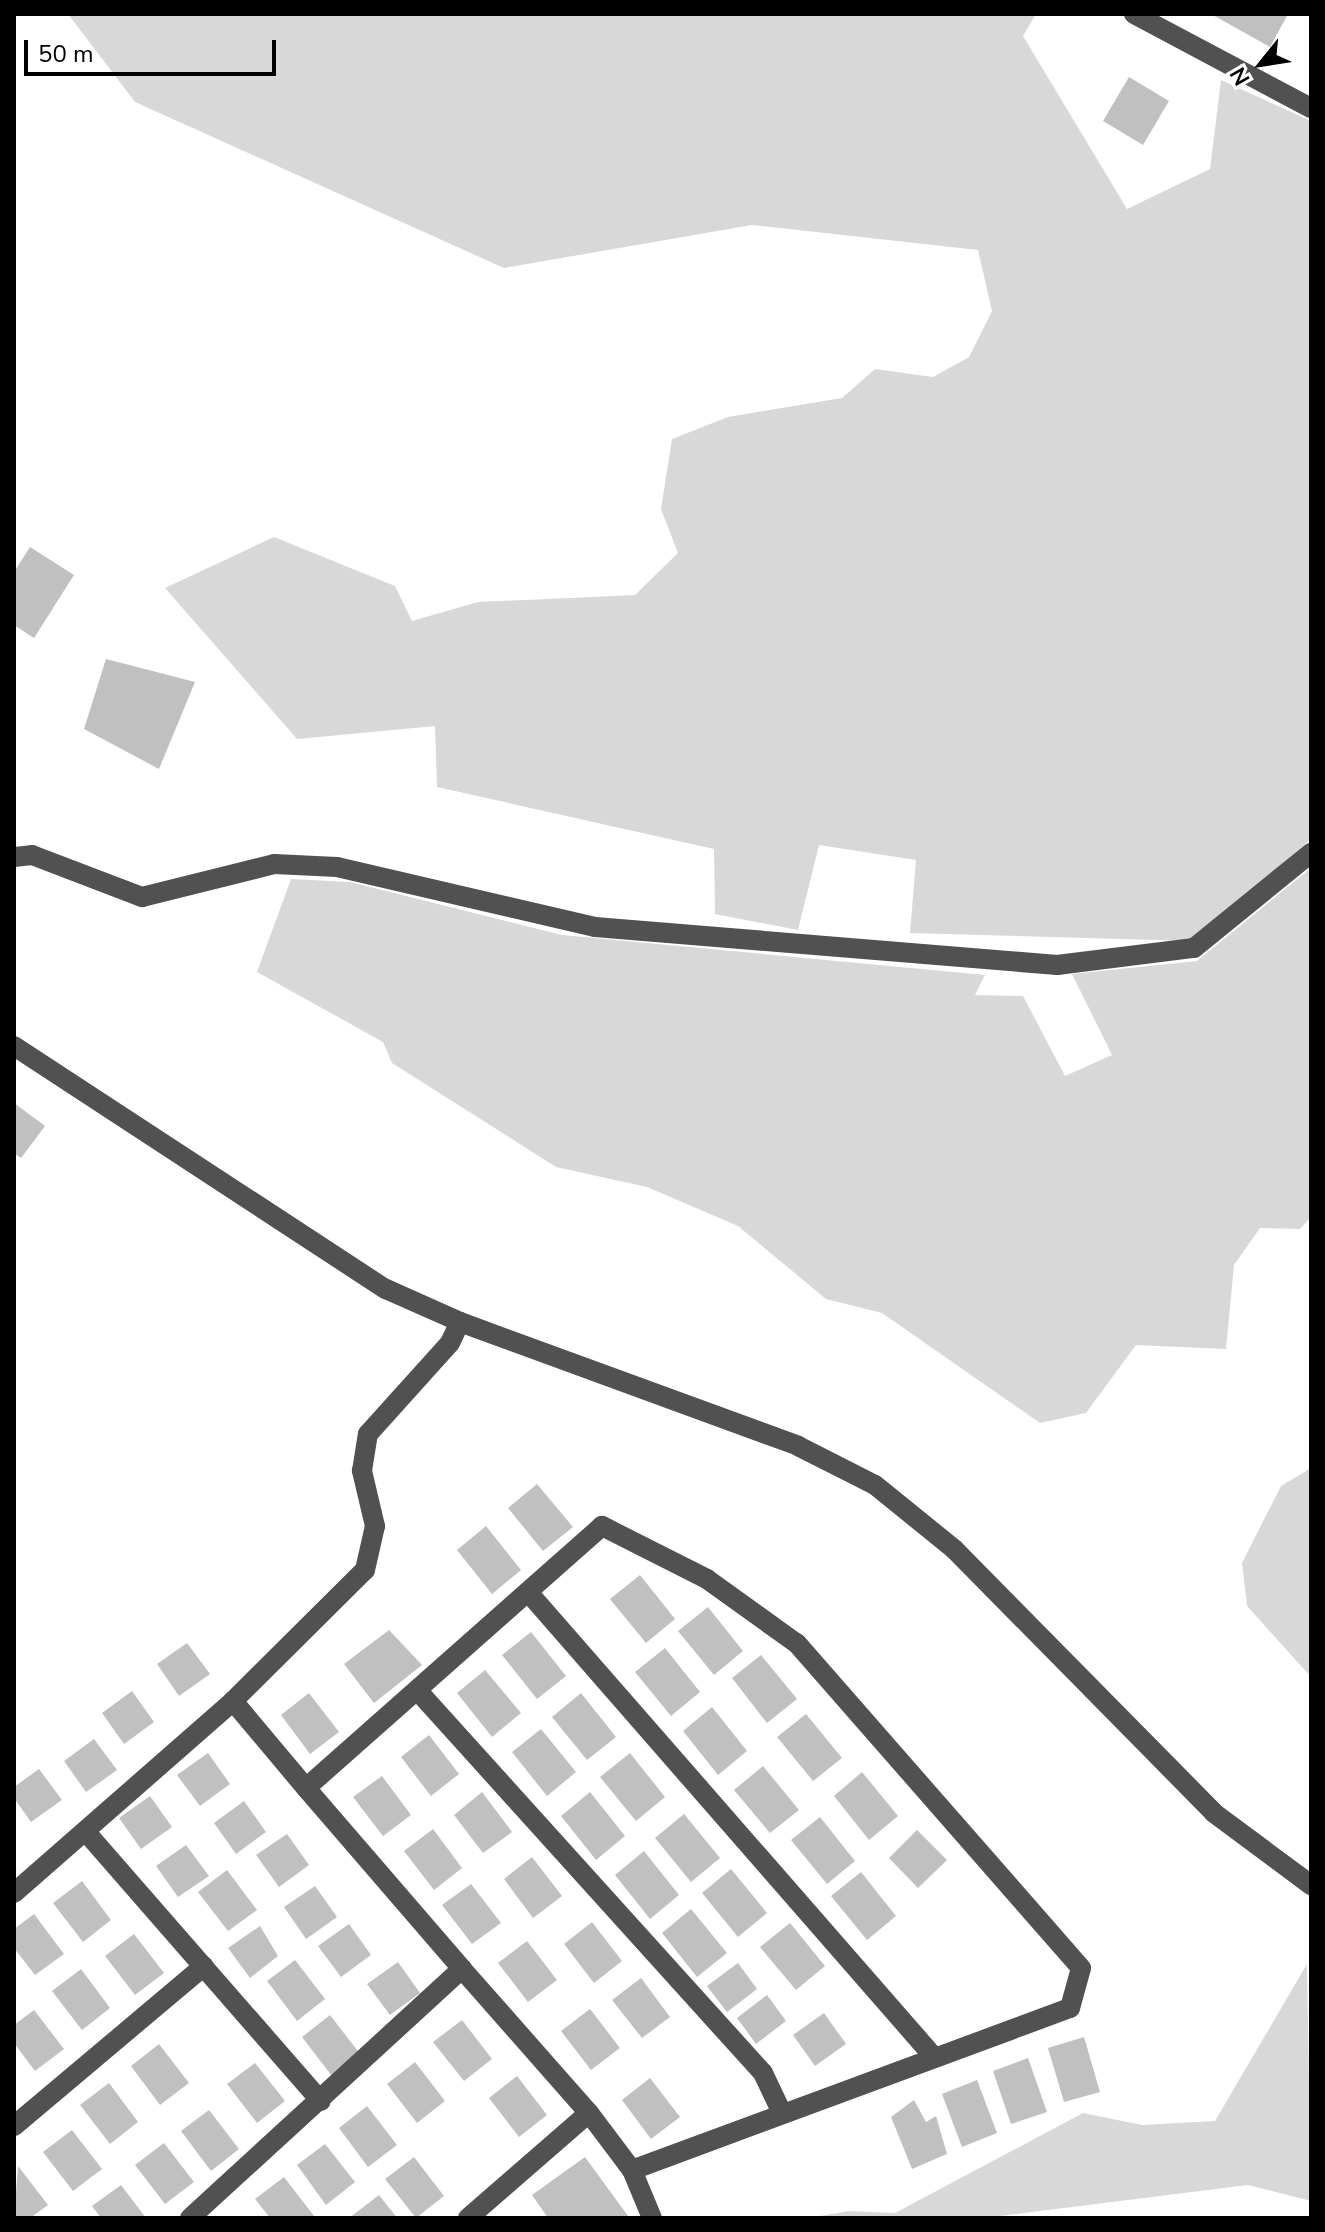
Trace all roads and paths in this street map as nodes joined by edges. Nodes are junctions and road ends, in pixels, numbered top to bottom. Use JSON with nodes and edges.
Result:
{"nodes":[{"id":1,"x":1134,"y":14,"type":"edge"},
{"id":2,"x":1311,"y":108,"type":"edge"},
{"id":3,"x":1311,"y":853,"type":"edge"},
{"id":4,"x":14,"y":857,"type":"edge"},
{"id":5,"x":14,"y":1046,"type":"edge"},
{"id":6,"x":460,"y":1322,"type":"junction"},
{"id":7,"x":528,"y":1592,"type":"junction"},
{"id":8,"x":417,"y":1690,"type":"junction"},
{"id":9,"x":233,"y":1701,"type":"junction"},
{"id":10,"x":306,"y":1788,"type":"junction"},
{"id":11,"x":86,"y":1832,"type":"junction"},
{"id":12,"x":1311,"y":1885,"type":"edge"},
{"id":13,"x":14,"y":1893,"type":"edge"},
{"id":14,"x":204,"y":1966,"type":"junction"},
{"id":15,"x":462,"y":1969,"type":"junction"},
{"id":16,"x":933,"y":2056,"type":"junction"},
{"id":17,"x":321,"y":2101,"type":"junction"},
{"id":18,"x":589,"y":2113,"type":"junction"},
{"id":19,"x":782,"y":2113,"type":"junction"},
{"id":20,"x":14,"y":2126,"type":"edge"},
{"id":21,"x":632,"y":2170,"type":"junction"},
{"id":22,"x":190,"y":2218,"type":"edge"},
{"id":23,"x":468,"y":2218,"type":"edge"},
{"id":24,"x":652,"y":2218,"type":"edge"}],
"edges":[{"from":1,"to":2,"type":"street"},
{"from":3,"to":4,"type":"street"},
{"from":5,"to":6,"type":"street"},
{"from":6,"to":9,"type":"street"},
{"from":6,"to":12,"type":"street"},
{"from":7,"to":8,"type":"street"},
{"from":7,"to":16,"type":"street"},
{"from":7,"to":16,"type":"street"},
{"from":8,"to":10,"type":"street"},
{"from":8,"to":19,"type":"street"},
{"from":9,"to":10,"type":"street"},
{"from":9,"to":11,"type":"street"},
{"from":10,"to":15,"type":"street"},
{"from":11,"to":13,"type":"street"},
{"from":11,"to":14,"type":"street"},
{"from":14,"to":17,"type":"street"},
{"from":14,"to":20,"type":"street"},
{"from":15,"to":17,"type":"street"},
{"from":15,"to":18,"type":"street"},
{"from":16,"to":19,"type":"street"},
{"from":17,"to":22,"type":"street"},
{"from":18,"to":21,"type":"street"},
{"from":18,"to":23,"type":"street"},
{"from":19,"to":21,"type":"street"},
{"from":21,"to":24,"type":"street"}]}
